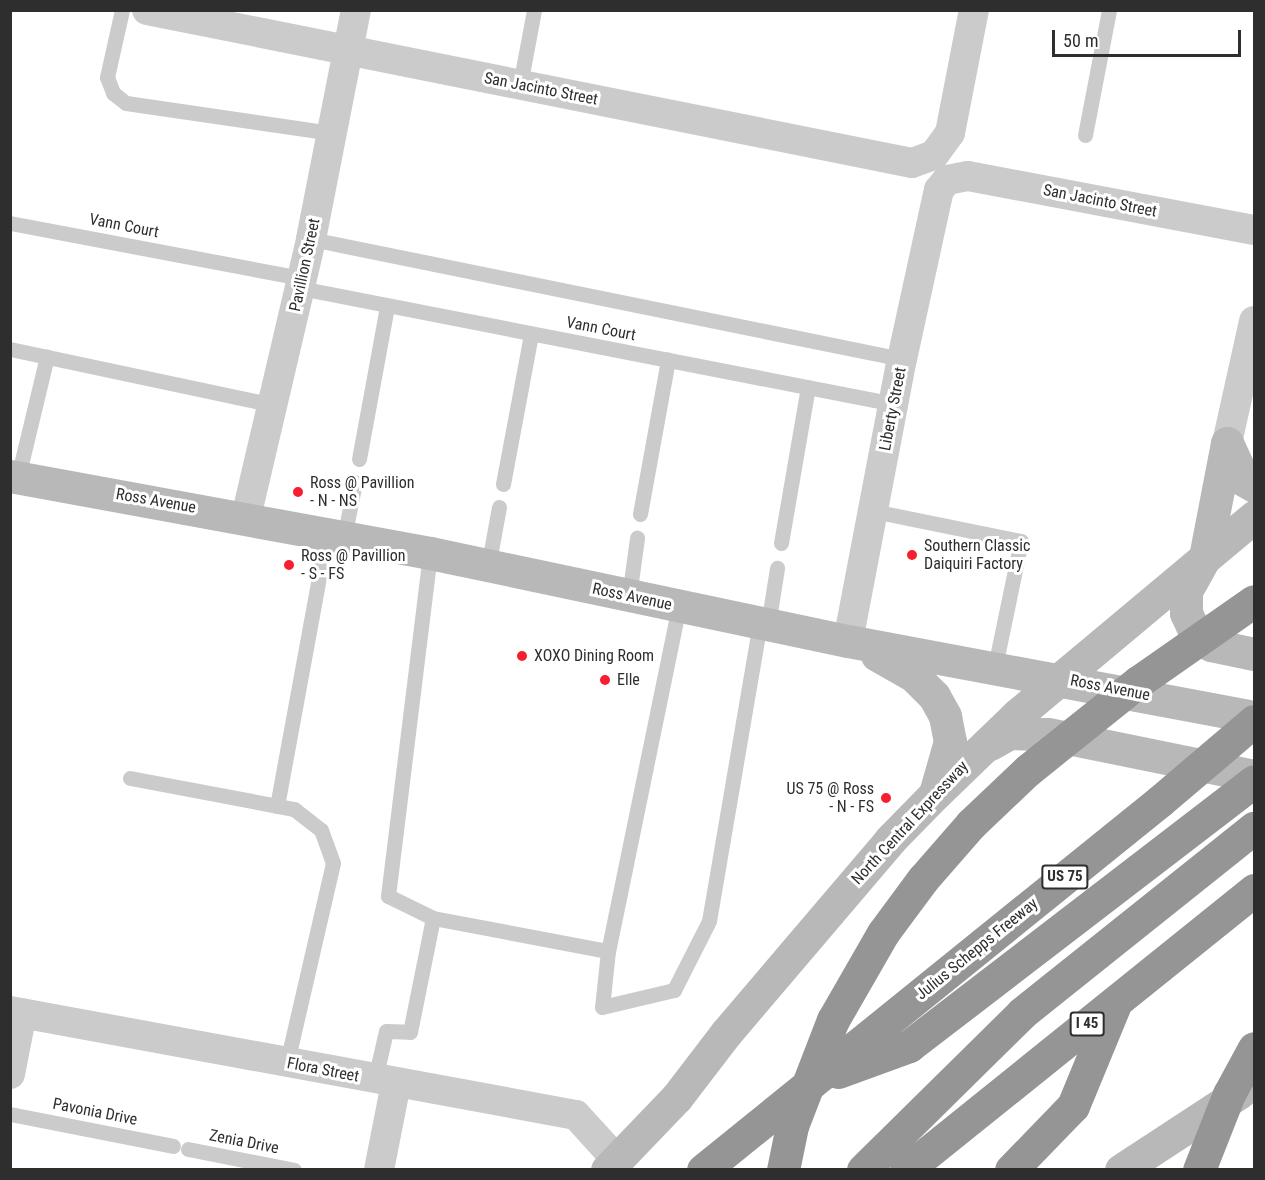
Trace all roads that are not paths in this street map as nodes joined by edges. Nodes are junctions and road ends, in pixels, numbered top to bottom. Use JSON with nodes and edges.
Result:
{"nodes":[{"id":1,"x":122,"y":10,"type":"edge"},
{"id":2,"x":147,"y":10,"type":"edge"},
{"id":3,"x":356,"y":10,"type":"edge"},
{"id":4,"x":534,"y":10,"type":"edge"},
{"id":5,"x":974,"y":10,"type":"edge"},
{"id":6,"x":1109,"y":10,"type":"edge"},
{"id":7,"x":349,"y":49,"type":"junction"},
{"id":8,"x":520,"y":85,"type":"junction"},
{"id":9,"x":332,"y":133,"type":"junction"},
{"id":10,"x":1085,"y":135,"type":"dead end"},
{"id":11,"x":940,"y":167,"type":"junction"},
{"id":12,"x":10,"y":223,"type":"edge"},
{"id":13,"x":1254,"y":230,"type":"edge"},
{"id":14,"x":311,"y":239,"type":"junction"},
{"id":15,"x":301,"y":283,"type":"junction"},
{"id":16,"x":387,"y":306,"type":"junction"},
{"id":17,"x":1254,"y":321,"type":"edge"},
{"id":18,"x":531,"y":333,"type":"junction"},
{"id":19,"x":10,"y":349,"type":"edge"},
{"id":20,"x":47,"y":356,"type":"junction"},
{"id":21,"x":903,"y":359,"type":"junction"},
{"id":22,"x":668,"y":360,"type":"junction"},
{"id":23,"x":808,"y":387,"type":"junction"},
{"id":24,"x":894,"y":404,"type":"junction"},
{"id":25,"x":273,"y":405,"type":"junction"},
{"id":26,"x":1227,"y":443,"type":"junction"},
{"id":27,"x":359,"y":459,"type":"dead end"},
{"id":28,"x":14,"y":476,"type":"edge"},
{"id":29,"x":355,"y":482,"type":"dead end"},
{"id":30,"x":503,"y":484,"type":"dead end"},
{"id":31,"x":1254,"y":486,"type":"edge"},
{"id":32,"x":499,"y":507,"type":"dead end"},
{"id":33,"x":873,"y":511,"type":"junction"},
{"id":34,"x":640,"y":514,"type":"dead end"},
{"id":35,"x":1254,"y":517,"type":"edge"},
{"id":36,"x":246,"y":518,"type":"junction"},
{"id":37,"x":336,"y":536,"type":"junction"},
{"id":38,"x":637,"y":538,"type":"dead end"},
{"id":39,"x":781,"y":543,"type":"dead end"},
{"id":40,"x":430,"y":553,"type":"junction"},
{"id":41,"x":1205,"y":557,"type":"junction"},
{"id":42,"x":488,"y":567,"type":"junction"},
{"id":43,"x":777,"y":568,"type":"dead end"},
{"id":44,"x":1254,"y":586,"type":"edge"},
{"id":45,"x":629,"y":596,"type":"junction"},
{"id":46,"x":1254,"y":601,"type":"edge"},
{"id":47,"x":679,"y":606,"type":"junction"},
{"id":48,"x":764,"y":624,"type":"junction"},
{"id":49,"x":849,"y":641,"type":"junction"},
{"id":50,"x":1254,"y":654,"type":"edge"},
{"id":51,"x":995,"y":667,"type":"junction"},
{"id":52,"x":1061,"y":679,"type":"junction"},
{"id":53,"x":1138,"y":682,"type":"junction"},
{"id":54,"x":1254,"y":719,"type":"edge"},
{"id":55,"x":979,"y":751,"type":"junction"},
{"id":56,"x":1254,"y":776,"type":"edge"},
{"id":57,"x":130,"y":778,"type":"dead end"},
{"id":58,"x":1254,"y":781,"type":"edge"},
{"id":59,"x":935,"y":794,"type":"junction"},
{"id":60,"x":277,"y":806,"type":"junction"},
{"id":61,"x":1254,"y":828,"type":"edge"},
{"id":62,"x":1254,"y":890,"type":"edge"},
{"id":63,"x":433,"y":918,"type":"junction"},
{"id":64,"x":609,"y":951,"type":"junction"},
{"id":65,"x":1116,"y":1001,"type":"junction"},
{"id":66,"x":16,"y":1012,"type":"edge"},
{"id":67,"x":1254,"y":1048,"type":"edge"},
{"id":68,"x":287,"y":1063,"type":"junction"},
{"id":69,"x":10,"y":1074,"type":"edge"},
{"id":70,"x":1254,"y":1080,"type":"edge"},
{"id":71,"x":385,"y":1081,"type":"junction"},
{"id":72,"x":809,"y":1083,"type":"junction"},
{"id":73,"x":10,"y":1114,"type":"edge"},
{"id":74,"x":743,"y":1137,"type":"junction"},
{"id":75,"x":180,"y":1148,"type":"joint"},
{"id":76,"x":612,"y":1165,"type":"edge"},
{"id":77,"x":294,"y":1170,"type":"edge"},
{"id":78,"x":379,"y":1170,"type":"edge"},
{"id":79,"x":695,"y":1170,"type":"edge"},
{"id":80,"x":703,"y":1170,"type":"edge"},
{"id":81,"x":783,"y":1170,"type":"edge"},
{"id":82,"x":863,"y":1170,"type":"edge"},
{"id":83,"x":906,"y":1170,"type":"edge"},
{"id":84,"x":1011,"y":1170,"type":"edge"},
{"id":85,"x":1121,"y":1170,"type":"edge"},
{"id":86,"x":1199,"y":1170,"type":"edge"}],
"edges":[{"from":1,"to":9,"type":"lane"},
{"from":2,"to":7,"type":"street","name":"San Jacinto Street"},
{"from":3,"to":7,"type":"street","name":"Pavillion Street"},
{"from":4,"to":8,"type":"lane"},
{"from":5,"to":11,"type":"street","name":"Liberty Street"},
{"from":6,"to":10,"type":"lane"},
{"from":7,"to":8,"type":"street","name":"San Jacinto Street"},
{"from":7,"to":9,"type":"street","name":"Pavillion Street"},
{"from":8,"to":11,"type":"street","name":"San Jacinto Street"},
{"from":9,"to":14,"type":"street","name":"Pavillion Street"},
{"from":11,"to":13,"type":"street","name":"San Jacinto Street"},
{"from":11,"to":21,"type":"street","name":"Liberty Street"},
{"from":12,"to":15,"type":"lane","name":"Vann Court"},
{"from":14,"to":15,"type":"street","name":"Pavillion Street"},
{"from":14,"to":21,"type":"lane"},
{"from":15,"to":16,"type":"lane","name":"Vann Court"},
{"from":15,"to":25,"type":"street","name":"Pavillion Street"},
{"from":16,"to":18,"type":"lane","name":"Vann Court"},
{"from":16,"to":27,"type":"lane"},
{"from":17,"to":26,"type":"street"},
{"from":18,"to":22,"type":"lane","name":"Vann Court"},
{"from":18,"to":30,"type":"lane"},
{"from":19,"to":20,"type":"lane"},
{"from":20,"to":25,"type":"lane"},
{"from":20,"to":28,"type":"lane"},
{"from":21,"to":24,"type":"street","name":"Liberty Street"},
{"from":22,"to":23,"type":"lane","name":"Vann Court"},
{"from":22,"to":34,"type":"lane"},
{"from":23,"to":24,"type":"lane","name":"Vann Court"},
{"from":23,"to":39,"type":"lane"},
{"from":24,"to":33,"type":"street","name":"Liberty Street"},
{"from":25,"to":36,"type":"street","name":"Pavillion Street"},
{"from":26,"to":31,"type":"main road"},
{"from":26,"to":41,"type":"main road"},
{"from":28,"to":36,"type":"main road","name":"Ross Avenue"},
{"from":29,"to":37,"type":"lane"},
{"from":32,"to":42,"type":"lane"},
{"from":33,"to":49,"type":"street","name":"Liberty Street"},
{"from":33,"to":51,"type":"lane"},
{"from":35,"to":41,"type":"main road","name":"North Central Expressway"},
{"from":36,"to":37,"type":"main road","name":"Ross Avenue"},
{"from":37,"to":40,"type":"main road","name":"Ross Avenue"},
{"from":37,"to":60,"type":"lane"},
{"from":38,"to":45,"type":"lane"},
{"from":40,"to":42,"type":"main road","name":"Ross Avenue"},
{"from":40,"to":63,"type":"lane"},
{"from":41,"to":50,"type":"main road"},
{"from":41,"to":52,"type":"main road","name":"North Central Expressway"},
{"from":42,"to":45,"type":"main road","name":"Ross Avenue"},
{"from":43,"to":48,"type":"lane"},
{"from":44,"to":53,"type":"highway","bridge":true},
{"from":45,"to":47,"type":"main road","name":"Ross Avenue"},
{"from":46,"to":53,"type":"highway","bridge":true},
{"from":47,"to":48,"type":"main road","name":"Ross Avenue"},
{"from":47,"to":64,"type":"lane"},
{"from":48,"to":49,"type":"main road","name":"Ross Avenue"},
{"from":48,"to":64,"type":"lane"},
{"from":49,"to":51,"type":"main road","name":"Ross Avenue"},
{"from":49,"to":59,"type":"main road"},
{"from":51,"to":52,"type":"main road","name":"Ross Avenue"},
{"from":52,"to":54,"type":"main road","name":"Ross Avenue"},
{"from":52,"to":55,"type":"main road","name":"North Central Expressway"},
{"from":53,"to":81,"type":"highway","bridge":true},
{"from":54,"to":72,"type":"highway","name":"Julius Schepps Freeway","number":"US 75","bridge":true},
{"from":55,"to":56,"type":"main road"},
{"from":55,"to":59,"type":"main road","name":"North Central Expressway"},
{"from":57,"to":60,"type":"lane"},
{"from":58,"to":72,"type":"highway"},
{"from":59,"to":76,"type":"main road","name":"North Central Expressway"},
{"from":60,"to":68,"type":"lane"},
{"from":61,"to":82,"type":"highway"},
{"from":62,"to":65,"type":"highway","number":"I 45"},
{"from":63,"to":64,"type":"lane"},
{"from":63,"to":71,"type":"lane"},
{"from":65,"to":83,"type":"highway","number":"I 45"},
{"from":65,"to":84,"type":"highway"},
{"from":66,"to":68,"type":"street","name":"Flora Street"},
{"from":66,"to":69,"type":"street"},
{"from":67,"to":86,"type":"highway","bridge":true},
{"from":68,"to":71,"type":"street","name":"Flora Street"},
{"from":70,"to":85,"type":"main road"},
{"from":71,"to":76,"type":"street","name":"Flora Street"},
{"from":71,"to":78,"type":"street"},
{"from":72,"to":74,"type":"highway","number":"US 75"},
{"from":73,"to":75,"type":"lane","name":"Pavonia Drive"},
{"from":74,"to":79,"type":"highway"},
{"from":74,"to":80,"type":"highway","number":"US 75"},
{"from":75,"to":77,"type":"lane","name":"Zenia Drive"}]}
